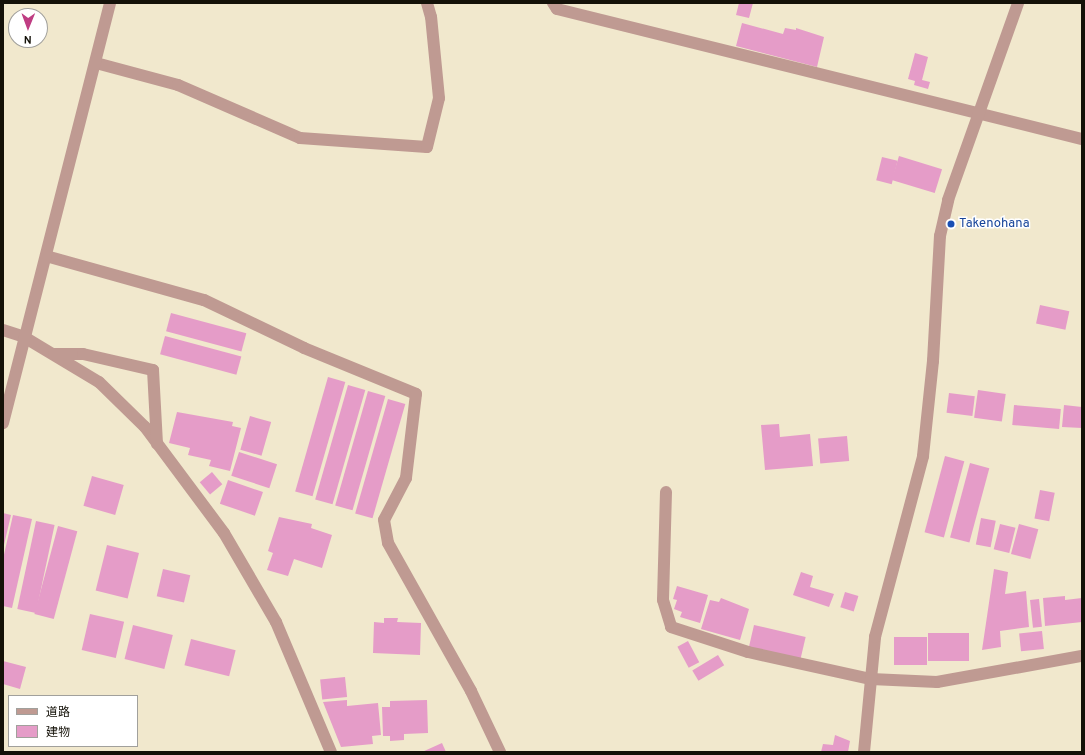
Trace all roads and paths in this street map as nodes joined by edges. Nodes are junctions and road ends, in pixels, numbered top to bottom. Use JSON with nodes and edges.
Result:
{"nodes":[{"id":1,"x":110,"y":3,"type":"edge"},
{"id":2,"x":427,"y":3,"type":"edge"},
{"id":3,"x":553,"y":3,"type":"edge"},
{"id":4,"x":1018,"y":3,"type":"edge"},
{"id":5,"x":96,"y":63,"type":"junction"},
{"id":6,"x":978,"y":113,"type":"junction"},
{"id":7,"x":1082,"y":139,"type":"edge"},
{"id":8,"x":46,"y":256,"type":"junction"},
{"id":9,"x":3,"y":330,"type":"edge"},
{"id":10,"x":24,"y":338,"type":"junction"},
{"id":11,"x":52,"y":354,"type":"junction"},
{"id":12,"x":3,"y":423,"type":"edge"},
{"id":13,"x":157,"y":444,"type":"junction"},
{"id":14,"x":666,"y":492,"type":"dead end"},
{"id":15,"x":1082,"y":656,"type":"edge"},
{"id":16,"x":871,"y":679,"type":"junction"},
{"id":17,"x":332,"y":752,"type":"edge"},
{"id":18,"x":500,"y":752,"type":"edge"},
{"id":19,"x":864,"y":752,"type":"edge"}],
"edges":[{"from":1,"to":5,"type":"street"},
{"from":2,"to":5,"type":"street"},
{"from":3,"to":6,"type":"street"},
{"from":4,"to":6,"type":"street"},
{"from":5,"to":8,"type":"street"},
{"from":6,"to":7,"type":"street"},
{"from":6,"to":16,"type":"street"},
{"from":8,"to":10,"type":"street"},
{"from":8,"to":18,"type":"street"},
{"from":9,"to":10,"type":"street"},
{"from":10,"to":11,"type":"street"},
{"from":10,"to":12,"type":"street"},
{"from":11,"to":13,"type":"street"},
{"from":11,"to":13,"type":"street"},
{"from":13,"to":17,"type":"street"},
{"from":14,"to":16,"type":"street"},
{"from":15,"to":16,"type":"street"},
{"from":16,"to":19,"type":"street"}]}
